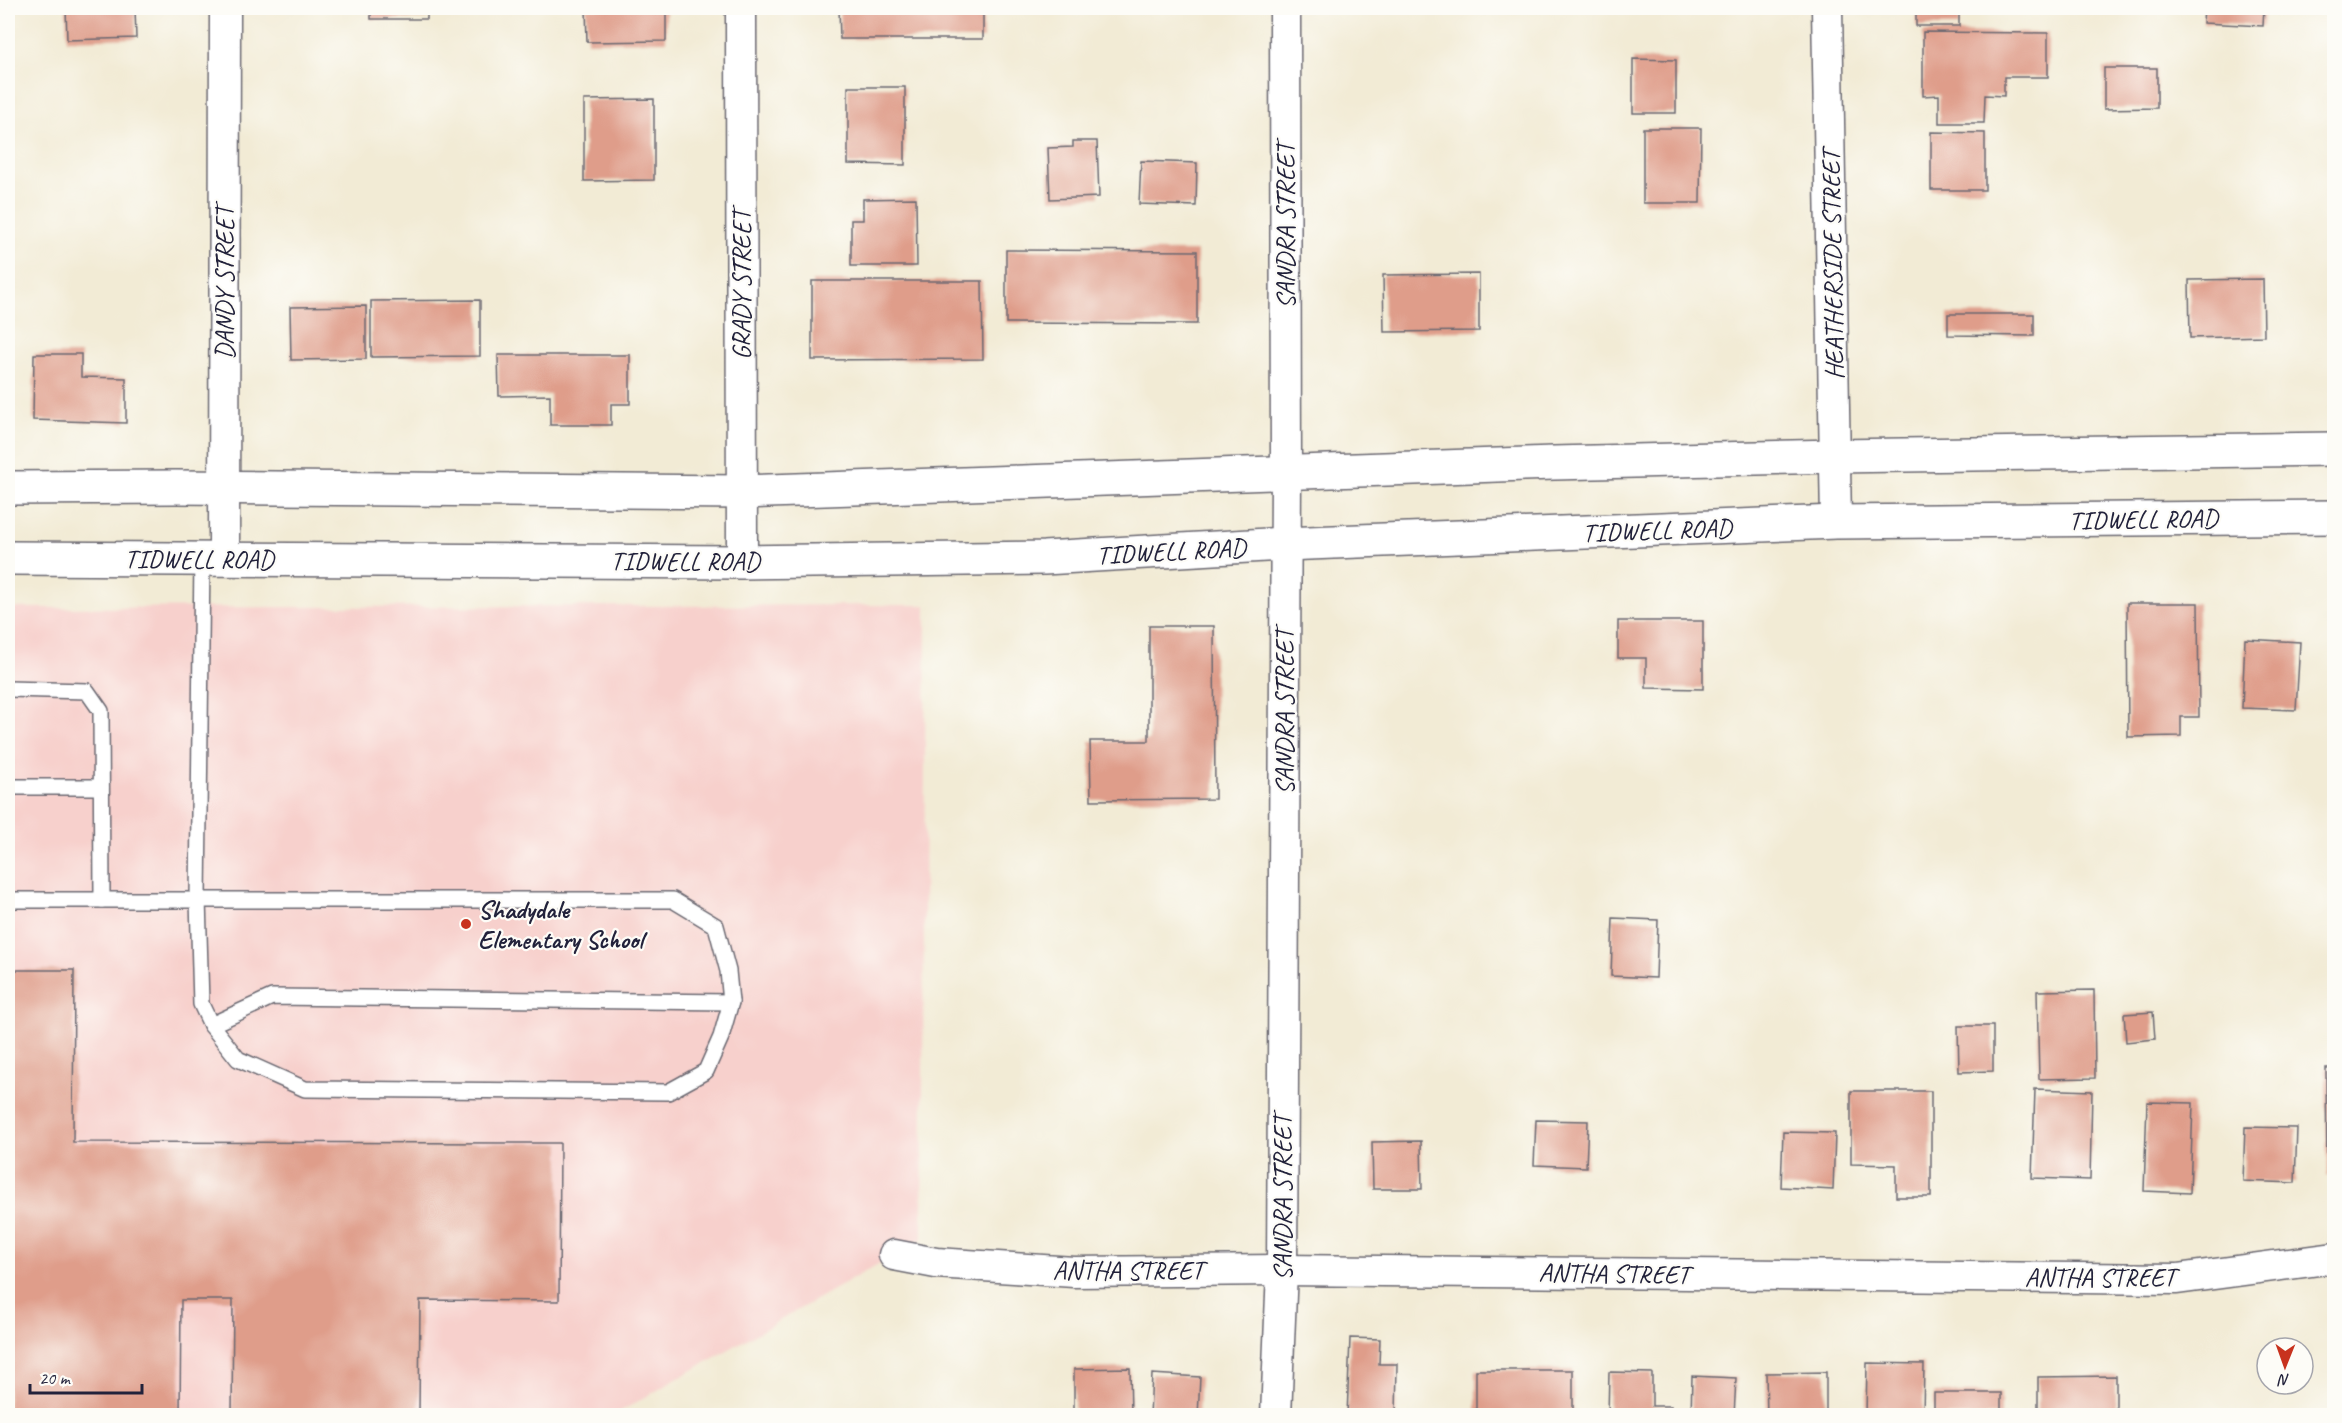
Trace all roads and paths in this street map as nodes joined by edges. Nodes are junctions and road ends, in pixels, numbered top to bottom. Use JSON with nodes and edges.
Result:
{"nodes":[{"id":1,"x":225,"y":8,"type":"edge"},
{"id":2,"x":741,"y":8,"type":"edge"},
{"id":3,"x":1285,"y":8,"type":"edge"},
{"id":4,"x":1827,"y":8,"type":"edge"},
{"id":5,"x":2334,"y":448,"type":"edge"},
{"id":6,"x":1835,"y":456,"type":"junction"},
{"id":7,"x":1286,"y":474,"type":"junction"},
{"id":8,"x":8,"y":488,"type":"edge"},
{"id":9,"x":224,"y":488,"type":"junction"},
{"id":10,"x":741,"y":492,"type":"junction"},
{"id":11,"x":2334,"y":517,"type":"edge"},
{"id":12,"x":1836,"y":522,"type":"junction"},
{"id":13,"x":1284,"y":544,"type":"junction"},
{"id":14,"x":8,"y":558,"type":"edge"},
{"id":15,"x":213,"y":558,"type":"junction"},
{"id":16,"x":742,"y":562,"type":"junction"},
{"id":17,"x":8,"y":689,"type":"edge"},
{"id":18,"x":8,"y":787,"type":"edge"},
{"id":19,"x":101,"y":787,"type":"junction"},
{"id":20,"x":198,"y":899,"type":"junction"},
{"id":21,"x":8,"y":900,"type":"edge"},
{"id":22,"x":102,"y":900,"type":"junction"},
{"id":23,"x":731,"y":1002,"type":"junction"},
{"id":24,"x":211,"y":1026,"type":"junction"},
{"id":25,"x":894,"y":1255,"type":"dead end"},
{"id":26,"x":2334,"y":1258,"type":"edge"},
{"id":27,"x":1282,"y":1270,"type":"junction"},
{"id":28,"x":1276,"y":1416,"type":"edge"}],
"edges":[{"from":1,"to":9,"type":"street","name":"DANDY STREET"},
{"from":2,"to":10,"type":"street","name":"GRADY STREET"},
{"from":3,"to":7,"type":"street","name":"SANDRA STREET"},
{"from":4,"to":6,"type":"street","name":"HEATHERSIDE STREET"},
{"from":5,"to":6,"type":"main road"},
{"from":6,"to":7,"type":"main road"},
{"from":6,"to":12,"type":"street","name":"HEATHERSIDE STREET"},
{"from":7,"to":10,"type":"main road"},
{"from":7,"to":13,"type":"street","name":"SANDRA STREET"},
{"from":8,"to":9,"type":"main road"},
{"from":9,"to":10,"type":"main road"},
{"from":9,"to":15,"type":"street","name":"DANDY STREET"},
{"from":10,"to":16,"type":"street","name":"GRADY STREET"},
{"from":11,"to":12,"type":"main road","name":"TIDWELL ROAD"},
{"from":12,"to":13,"type":"main road","name":"TIDWELL ROAD"},
{"from":13,"to":16,"type":"main road","name":"TIDWELL ROAD"},
{"from":13,"to":27,"type":"street","name":"SANDRA STREET"},
{"from":14,"to":15,"type":"main road","name":"TIDWELL ROAD"},
{"from":15,"to":16,"type":"main road","name":"TIDWELL ROAD"},
{"from":15,"to":20,"type":"lane"},
{"from":17,"to":19,"type":"lane"},
{"from":18,"to":19,"type":"lane"},
{"from":19,"to":22,"type":"lane"},
{"from":20,"to":22,"type":"lane"},
{"from":20,"to":23,"type":"lane"},
{"from":20,"to":24,"type":"lane"},
{"from":21,"to":22,"type":"lane"},
{"from":23,"to":24,"type":"lane"},
{"from":23,"to":24,"type":"lane"},
{"from":25,"to":27,"type":"street","name":"ANTHA STREET"},
{"from":26,"to":27,"type":"street","name":"ANTHA STREET"},
{"from":27,"to":28,"type":"street","name":"SANDRA STREET"}]}
